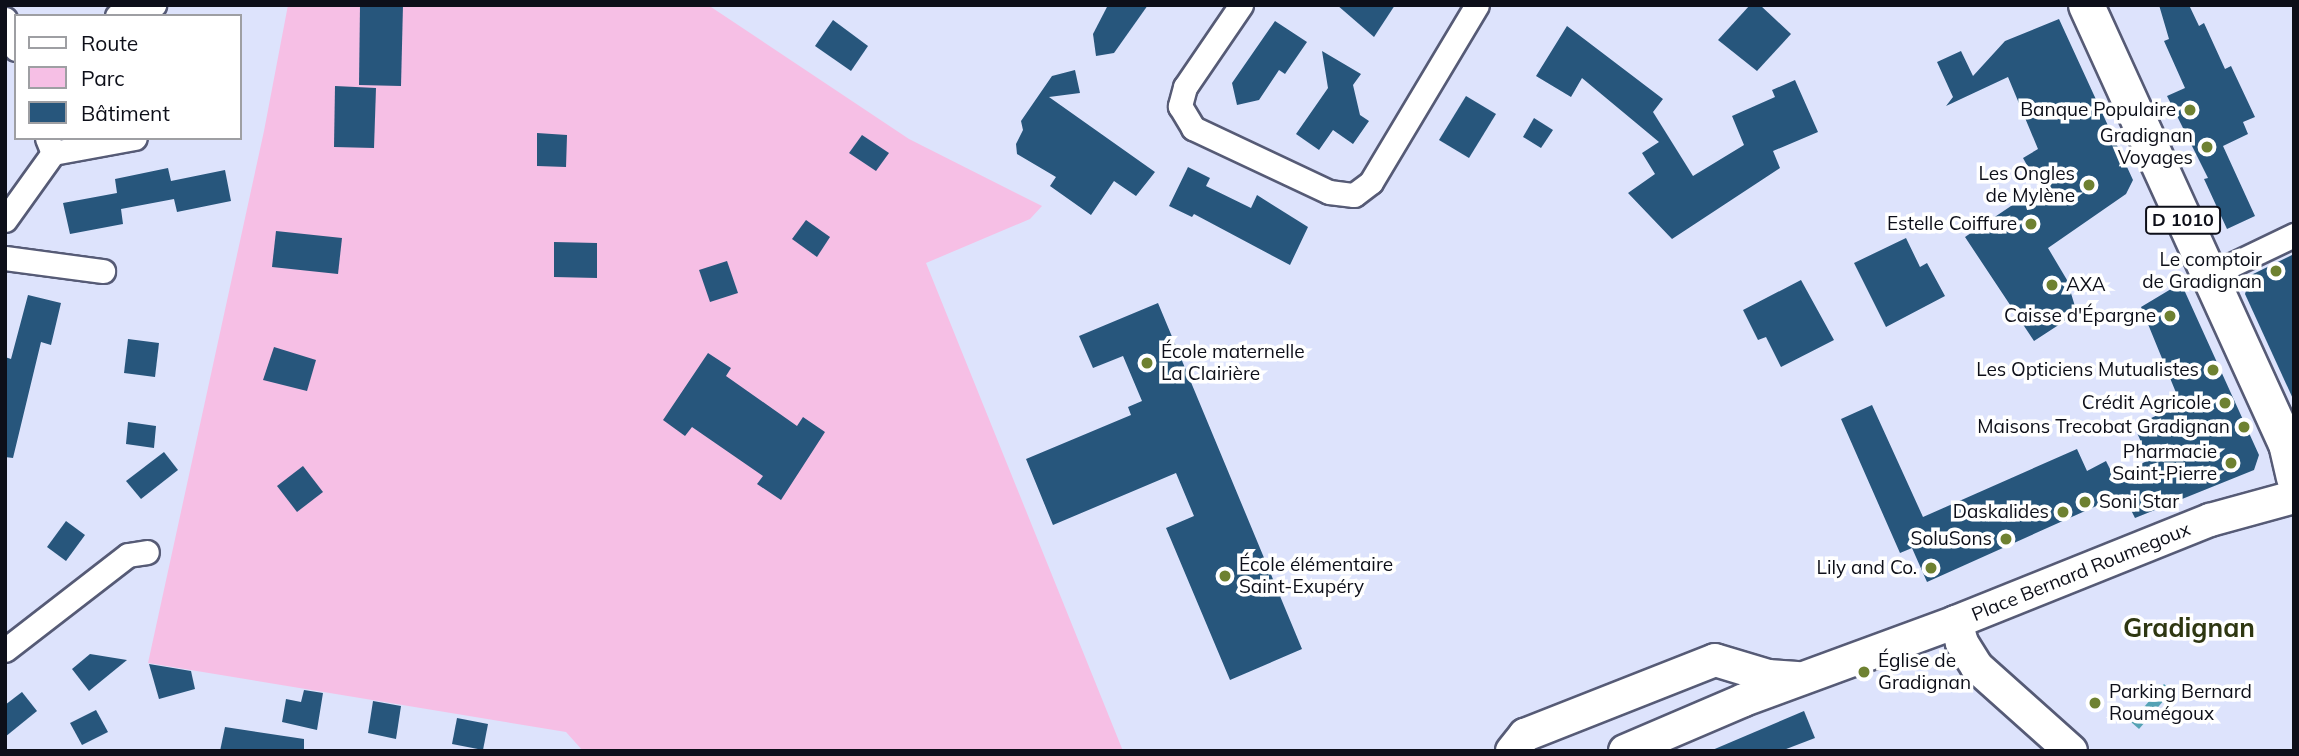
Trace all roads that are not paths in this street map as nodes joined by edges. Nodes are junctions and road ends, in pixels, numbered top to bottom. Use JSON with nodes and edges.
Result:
{"nodes":[{"id":1,"x":154,"y":5,"type":"edge"},
{"id":2,"x":1241,"y":5,"type":"edge"},
{"id":3,"x":1477,"y":5,"type":"edge"},
{"id":4,"x":2086,"y":5,"type":"edge"},
{"id":5,"x":124,"y":14,"type":"edge"},
{"id":6,"x":5,"y":19,"type":"edge"},
{"id":7,"x":14,"y":43,"type":"edge"},
{"id":8,"x":114,"y":140,"type":"edge"},
{"id":9,"x":50,"y":146,"type":"edge"},
{"id":10,"x":5,"y":220,"type":"edge"},
{"id":11,"x":2294,"y":235,"type":"edge"},
{"id":12,"x":5,"y":258,"type":"edge"},
{"id":13,"x":2206,"y":270,"type":"junction"},
{"id":14,"x":103,"y":271,"type":"dead end"},
{"id":15,"x":2294,"y":477,"type":"edge"},
{"id":16,"x":2294,"y":497,"type":"edge"},
{"id":17,"x":147,"y":552,"type":"dead end"},
{"id":18,"x":1956,"y":622,"type":"junction"},
{"id":19,"x":5,"y":650,"type":"edge"},
{"id":20,"x":1740,"y":667,"type":"junction"},
{"id":21,"x":1799,"y":678,"type":"junction"},
{"id":22,"x":1744,"y":700,"type":"junction"},
{"id":23,"x":1513,"y":751,"type":"edge"},
{"id":24,"x":1625,"y":751,"type":"edge"},
{"id":25,"x":2071,"y":751,"type":"edge"}],
"edges":[{"from":1,"to":5,"type":"street"},
{"from":2,"to":3,"type":"street"},
{"from":4,"to":13,"type":"main road","number":"D 1010"},
{"from":6,"to":7,"type":"street"},
{"from":8,"to":9,"type":"street"},
{"from":9,"to":10,"type":"street"},
{"from":11,"to":13,"type":"street"},
{"from":12,"to":14,"type":"street"},
{"from":13,"to":15,"type":"main road","number":"D 1010"},
{"from":16,"to":18,"type":"street","name":"Place Bernard Roumegoux"},
{"from":17,"to":19,"type":"street"},
{"from":18,"to":21,"type":"street"},
{"from":18,"to":25,"type":"street","name":"Place Bernard Roumegoux"},
{"from":20,"to":21,"type":"street"},
{"from":20,"to":22,"type":"street"},
{"from":20,"to":23,"type":"street"},
{"from":21,"to":22,"type":"street"},
{"from":22,"to":24,"type":"street"}]}
